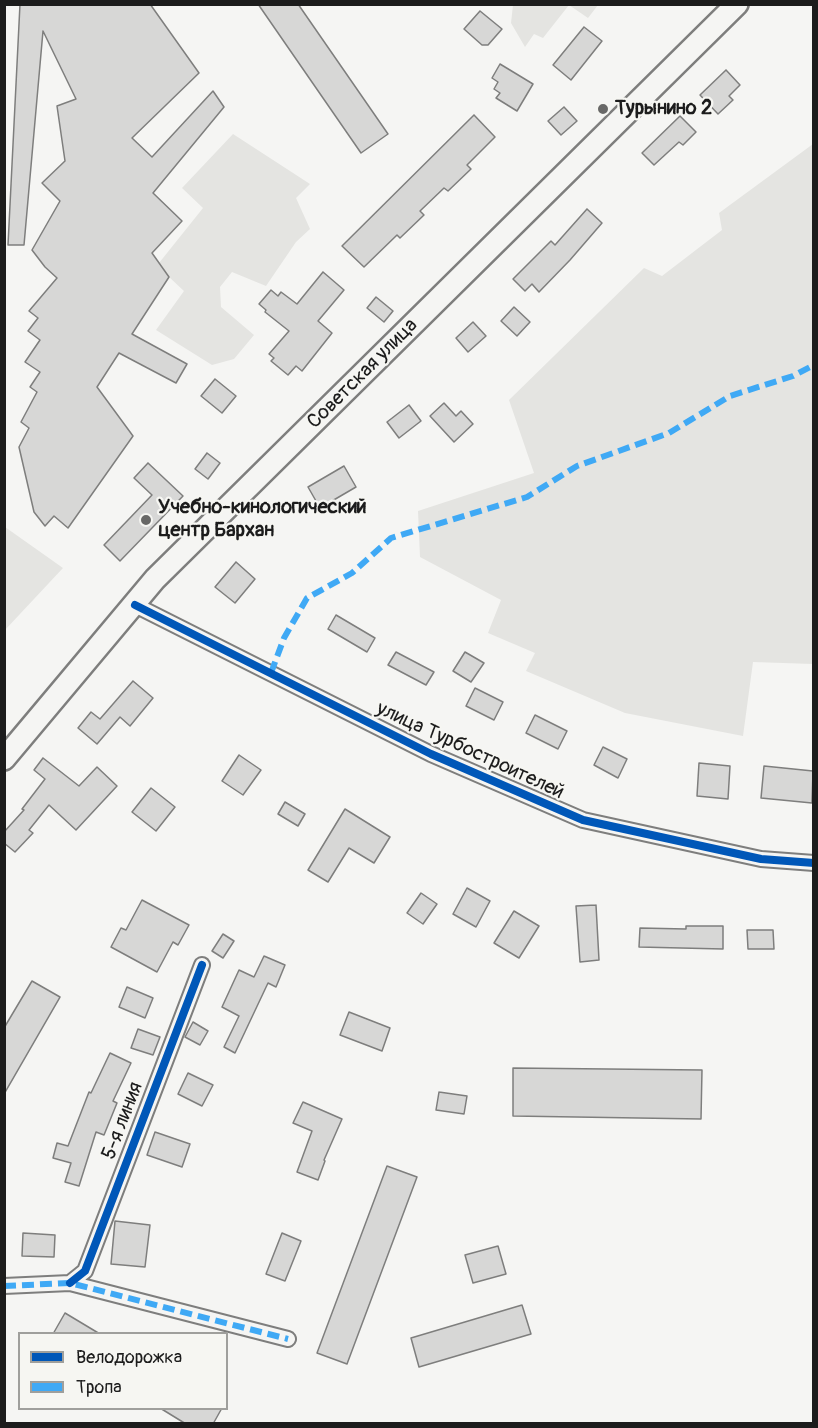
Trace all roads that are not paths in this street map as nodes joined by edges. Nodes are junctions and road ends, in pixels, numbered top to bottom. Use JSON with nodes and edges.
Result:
{"nodes":[{"id":1,"x":737,"y":4,"type":"edge"},
{"id":2,"x":135,"y":605,"type":"junction"},
{"id":3,"x":4,"y":759,"type":"edge"},
{"id":4,"x":813,"y":863,"type":"edge"},
{"id":5,"x":202,"y":965,"type":"dead end"},
{"id":6,"x":70,"y":1283,"type":"junction"},
{"id":7,"x":4,"y":1286,"type":"edge"},
{"id":8,"x":288,"y":1338,"type":"dead end"}],
"edges":[{"from":1,"to":2,"type":"main road","name":"Советская улица"},
{"from":2,"to":3,"type":"main road","name":"Советская улица"},
{"from":2,"to":4,"type":"street","name":"улица Турбостроителей"},
{"from":5,"to":6,"type":"street","name":"5-я линия"},
{"from":6,"to":7,"type":"street"},
{"from":6,"to":8,"type":"street"}]}
